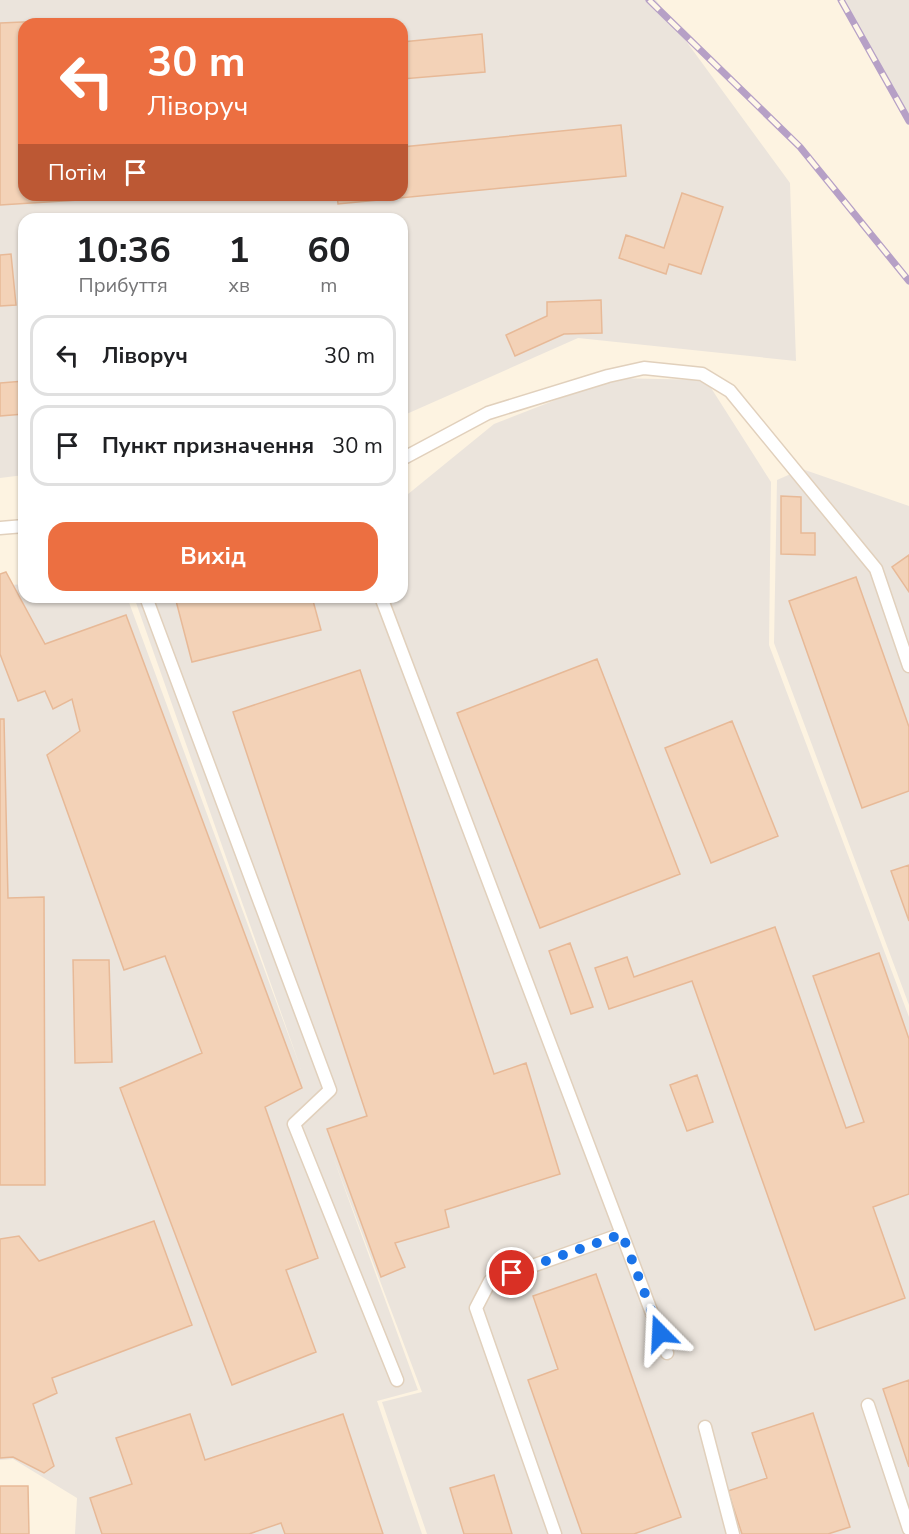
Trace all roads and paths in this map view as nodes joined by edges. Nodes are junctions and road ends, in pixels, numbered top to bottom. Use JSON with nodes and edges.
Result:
{"nodes":[{"id":1,"x":408,"y":456,"type":"edge"},
{"id":2,"x":18,"y":526,"type":"edge"},
{"id":3,"x":0,"y":528,"type":"edge"},
{"id":4,"x":148,"y":603,"type":"edge"},
{"id":5,"x":383,"y":603,"type":"edge"},
{"id":6,"x":909,"y":666,"type":"edge"},
{"id":7,"x":622,"y":1234,"type":"junction"},
{"id":8,"x":667,"y":1353,"type":"dead end"},
{"id":9,"x":397,"y":1380,"type":"dead end"},
{"id":10,"x":868,"y":1405,"type":"dead end"},
{"id":11,"x":705,"y":1427,"type":"dead end"},
{"id":12,"x":909,"y":1529,"type":"edge"},
{"id":13,"x":555,"y":1534,"type":"edge"},
{"id":14,"x":733,"y":1534,"type":"edge"}],
"edges":[{"from":1,"to":6,"type":"lane"},
{"from":2,"to":3,"type":"lane"},
{"from":4,"to":9,"type":"lane"},
{"from":5,"to":7,"type":"lane"},
{"from":7,"to":8,"type":"lane"},
{"from":7,"to":13,"type":"lane"},
{"from":10,"to":12,"type":"lane"},
{"from":11,"to":14,"type":"lane"}]}
